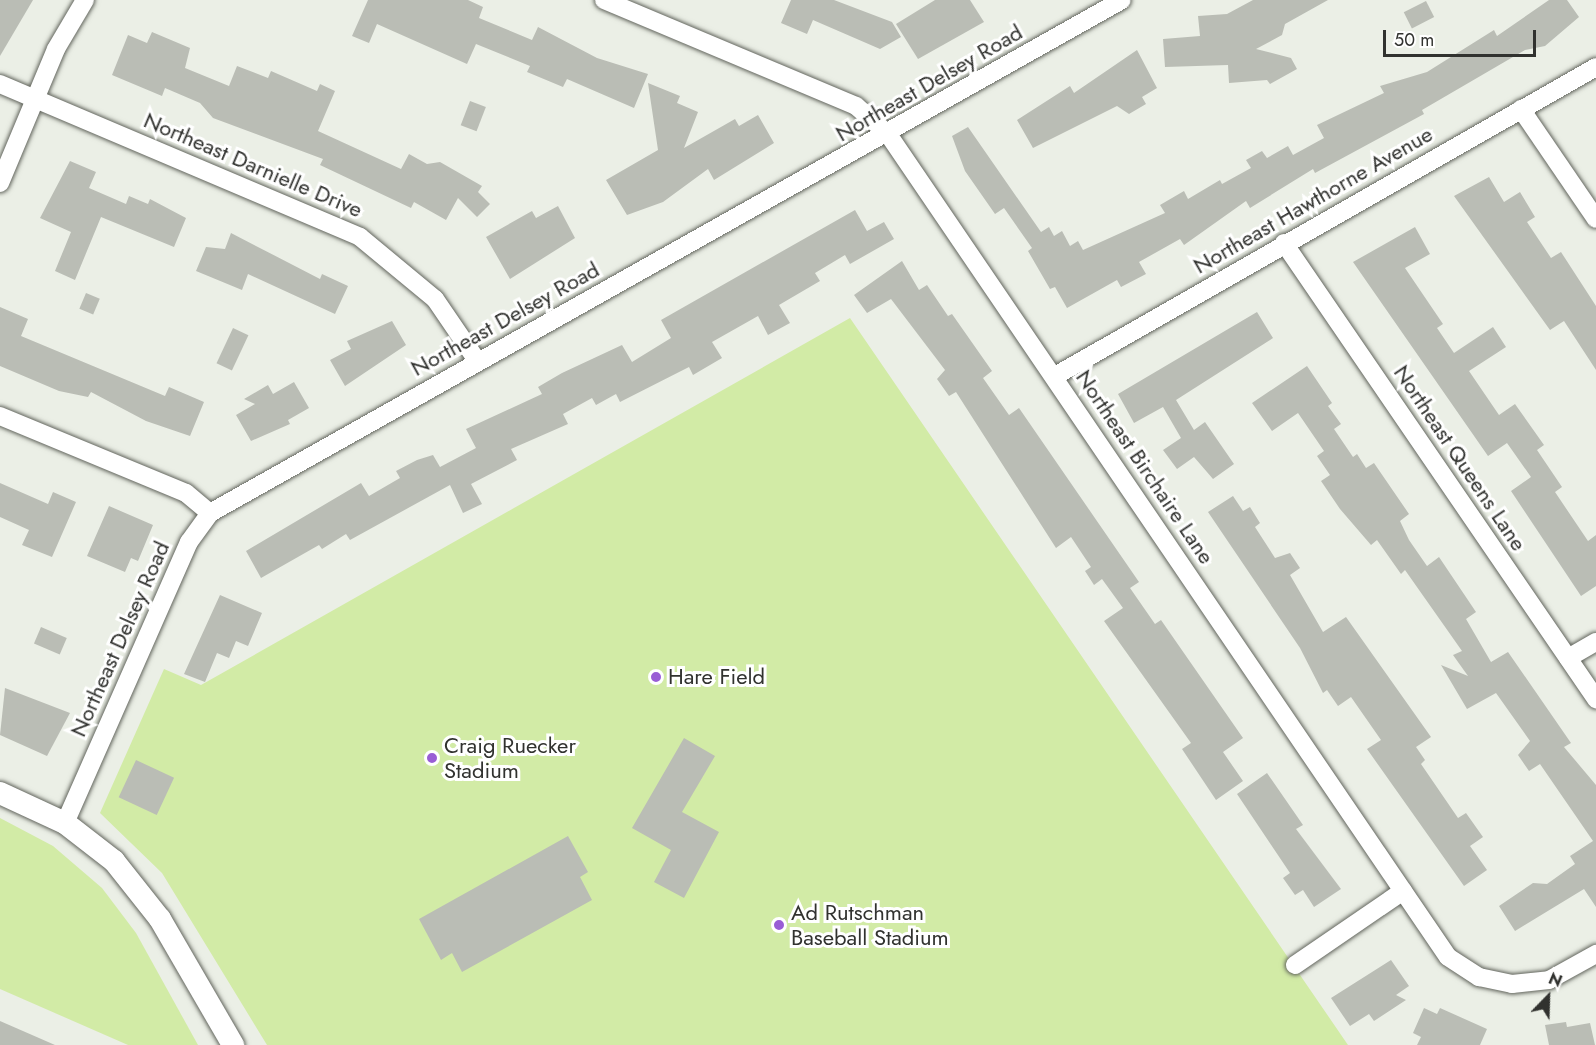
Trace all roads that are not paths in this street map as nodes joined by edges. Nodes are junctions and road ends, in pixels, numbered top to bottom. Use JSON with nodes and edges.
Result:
{"nodes":[{"id":1,"x":85,"y":0,"type":"edge"},
{"id":2,"x":604,"y":0,"type":"edge"},
{"id":3,"x":1122,"y":0,"type":"edge"},
{"id":4,"x":1596,"y":67,"type":"edge"},
{"id":5,"x":0,"y":84,"type":"edge"},
{"id":6,"x":35,"y":99,"type":"junction"},
{"id":7,"x":1521,"y":109,"type":"junction"},
{"id":8,"x":888,"y":134,"type":"junction"},
{"id":9,"x":0,"y":183,"type":"edge"},
{"id":10,"x":1596,"y":219,"type":"edge"},
{"id":11,"x":1284,"y":243,"type":"junction"},
{"id":12,"x":478,"y":362,"type":"junction"},
{"id":13,"x":1055,"y":376,"type":"junction"},
{"id":14,"x":0,"y":416,"type":"edge"},
{"id":15,"x":210,"y":513,"type":"junction"},
{"id":16,"x":1596,"y":642,"type":"edge"},
{"id":17,"x":1568,"y":658,"type":"junction"},
{"id":18,"x":1596,"y":699,"type":"edge"},
{"id":19,"x":0,"y":792,"type":"edge"},
{"id":20,"x":65,"y":823,"type":"junction"},
{"id":21,"x":1402,"y":891,"type":"junction"},
{"id":22,"x":1596,"y":954,"type":"edge"},
{"id":23,"x":1295,"y":965,"type":"dead end"},
{"id":24,"x":233,"y":1045,"type":"edge"}],
"edges":[{"from":1,"to":6,"type":"street"},
{"from":2,"to":8,"type":"street","name":"Northeast Birchaire Lane"},
{"from":3,"to":8,"type":"street","name":"Northeast Delsey Road"},
{"from":4,"to":7,"type":"street","name":"Northeast Hawthorne Avenue"},
{"from":5,"to":6,"type":"street","name":"Northeast Darnielle Drive"},
{"from":6,"to":9,"type":"street"},
{"from":6,"to":12,"type":"street","name":"Northeast Darnielle Drive"},
{"from":7,"to":10,"type":"street"},
{"from":7,"to":11,"type":"street","name":"Northeast Hawthorne Avenue"},
{"from":8,"to":12,"type":"street","name":"Northeast Delsey Road"},
{"from":8,"to":13,"type":"street","name":"Northeast Birchaire Lane"},
{"from":11,"to":13,"type":"street","name":"Northeast Hawthorne Avenue"},
{"from":11,"to":17,"type":"street","name":"Northeast Queens Lane"},
{"from":12,"to":15,"type":"street","name":"Northeast Delsey Road"},
{"from":13,"to":21,"type":"street","name":"Northeast Birchaire Lane"},
{"from":14,"to":15,"type":"street"},
{"from":15,"to":20,"type":"street","name":"Northeast Delsey Road"},
{"from":16,"to":17,"type":"street"},
{"from":17,"to":18,"type":"street","name":"Northeast Queens Lane"},
{"from":19,"to":20,"type":"street"},
{"from":20,"to":24,"type":"street"},
{"from":21,"to":22,"type":"street","name":"Northeast Birchaire Lane"},
{"from":21,"to":23,"type":"street"}]}
